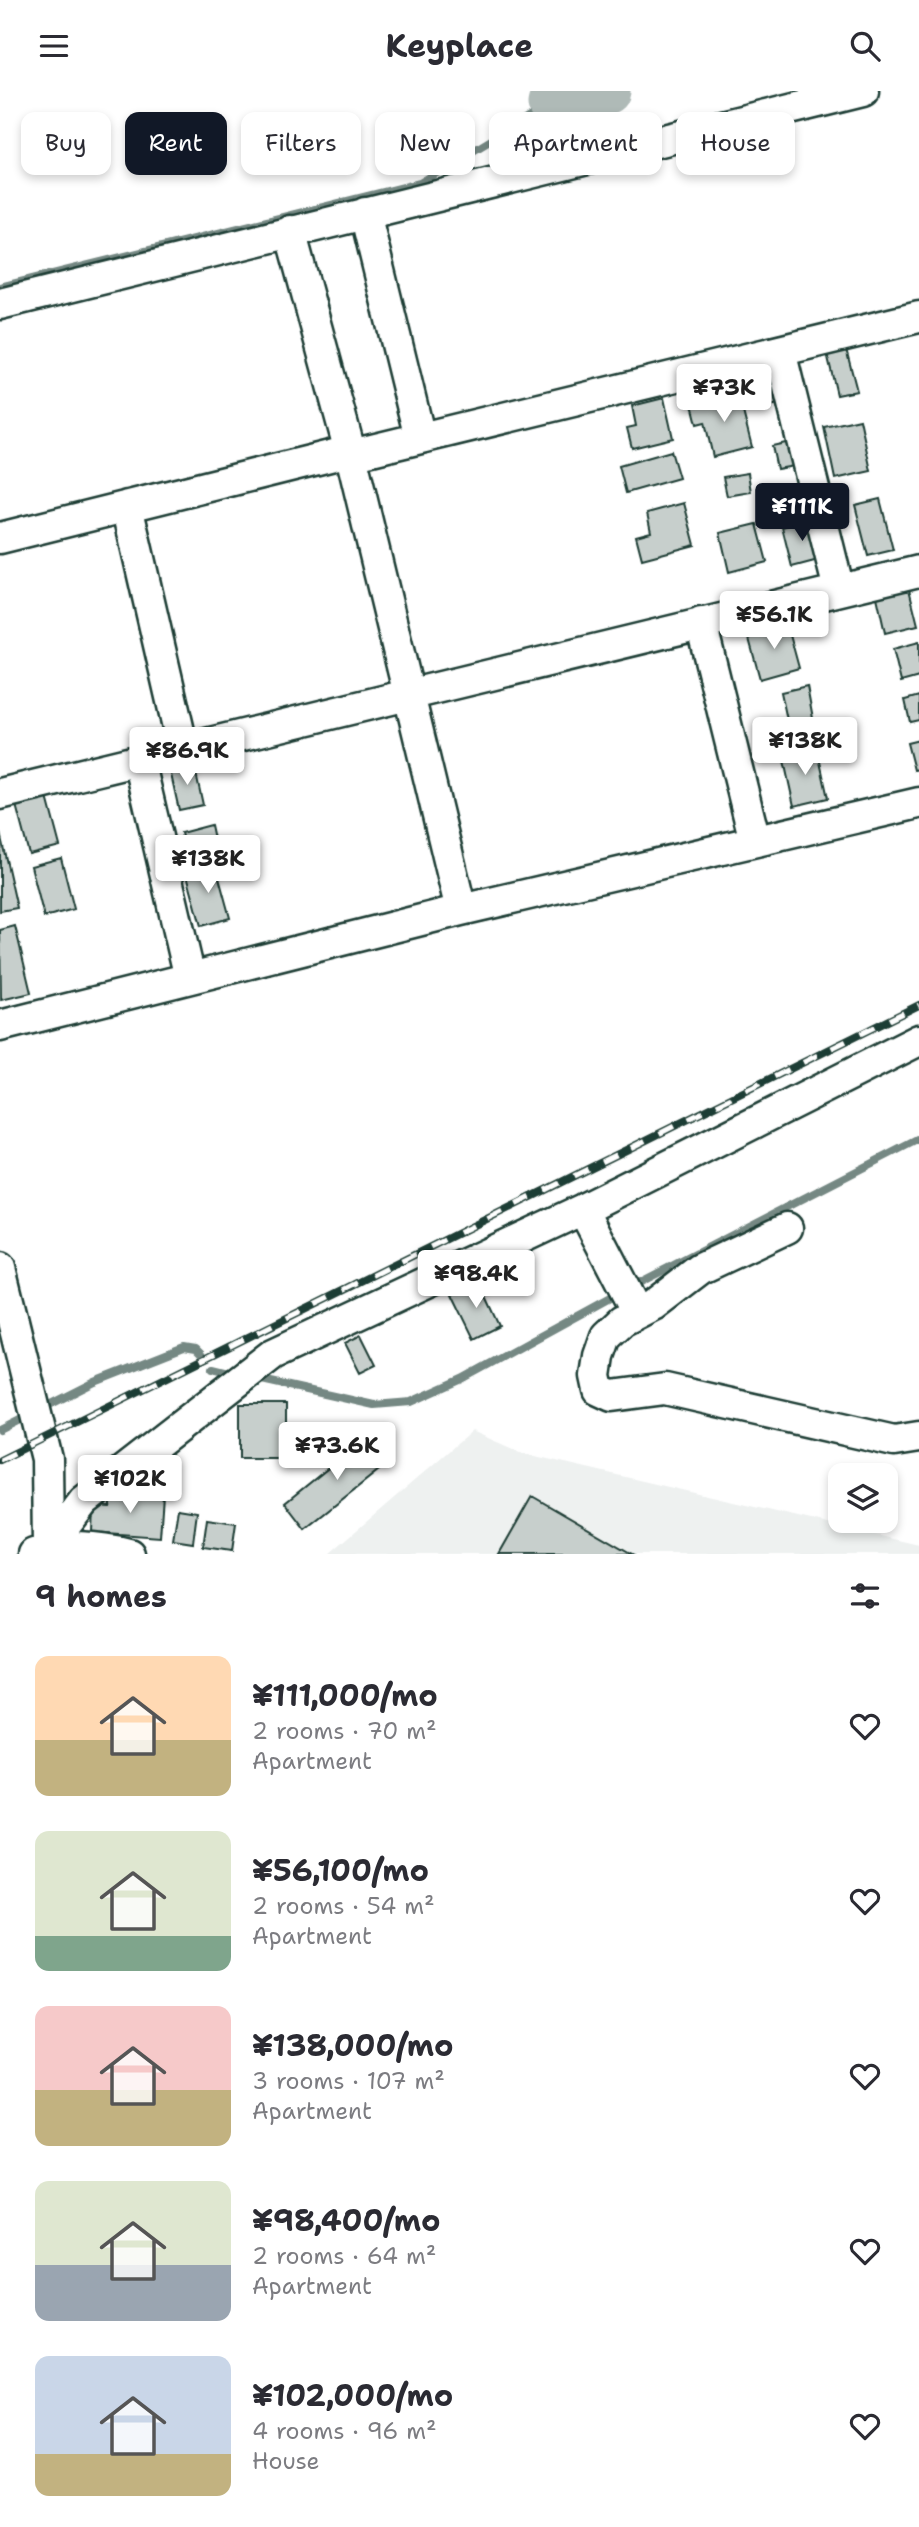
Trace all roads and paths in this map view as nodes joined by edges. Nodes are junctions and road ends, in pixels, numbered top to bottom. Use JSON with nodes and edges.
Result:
{"nodes":[{"id":1,"x":863,"y":91,"type":"edge"},
{"id":2,"x":365,"y":213,"type":"junction"},
{"id":3,"x":290,"y":231,"type":"junction"},
{"id":4,"x":0,"y":304,"type":"edge"},
{"id":5,"x":919,"y":317,"type":"edge"},
{"id":6,"x":780,"y":351,"type":"junction"},
{"id":7,"x":420,"y":438,"type":"junction"},
{"id":8,"x":350,"y":453,"type":"junction"},
{"id":9,"x":127,"y":506,"type":"junction"},
{"id":10,"x":0,"y":537,"type":"edge"},
{"id":11,"x":919,"y":571,"type":"edge"},
{"id":12,"x":839,"y":590,"type":"junction"},
{"id":13,"x":701,"y":623,"type":"junction"},
{"id":14,"x":407,"y":695,"type":"junction"},
{"id":15,"x":183,"y":749,"type":"junction"},
{"id":16,"x":139,"y":760,"type":"junction"},
{"id":17,"x":0,"y":794,"type":"edge"},
{"id":18,"x":919,"y":803,"type":"edge"},
{"id":19,"x":755,"y":841,"type":"junction"},
{"id":20,"x":461,"y":910,"type":"junction"},
{"id":21,"x":190,"y":978,"type":"junction"},
{"id":22,"x":0,"y":1026,"type":"edge"},
{"id":23,"x":919,"y":1040,"type":"edge"},
{"id":24,"x":583,"y":1209,"type":"junction"},
{"id":25,"x":787,"y":1228,"type":"dead end"},
{"id":26,"x":0,"y":1268,"type":"edge"},
{"id":27,"x":634,"y":1308,"type":"junction"},
{"id":28,"x":919,"y":1437,"type":"edge"},
{"id":29,"x":41,"y":1551,"type":"edge"},
{"id":30,"x":129,"y":1554,"type":"edge"}],
"edges":[{"from":1,"to":2,"type":"street"},
{"from":2,"to":3,"type":"street"},
{"from":2,"to":7,"type":"street"},
{"from":3,"to":4,"type":"street"},
{"from":3,"to":8,"type":"street"},
{"from":5,"to":6,"type":"street"},
{"from":6,"to":7,"type":"street"},
{"from":6,"to":12,"type":"street"},
{"from":7,"to":8,"type":"street"},
{"from":8,"to":9,"type":"street"},
{"from":8,"to":14,"type":"street"},
{"from":9,"to":10,"type":"street"},
{"from":9,"to":15,"type":"street"},
{"from":11,"to":12,"type":"street"},
{"from":12,"to":13,"type":"street"},
{"from":13,"to":14,"type":"street"},
{"from":13,"to":19,"type":"street"},
{"from":14,"to":15,"type":"street"},
{"from":14,"to":20,"type":"street"},
{"from":15,"to":16,"type":"street"},
{"from":16,"to":17,"type":"street"},
{"from":16,"to":21,"type":"street"},
{"from":18,"to":19,"type":"street"},
{"from":19,"to":20,"type":"street"},
{"from":20,"to":21,"type":"street"},
{"from":21,"to":22,"type":"street"},
{"from":23,"to":24,"type":"street"},
{"from":24,"to":27,"type":"street"},
{"from":24,"to":29,"type":"street"},
{"from":25,"to":27,"type":"street"},
{"from":26,"to":29,"type":"street"},
{"from":27,"to":28,"type":"street"},
{"from":29,"to":30,"type":"street"}]}
